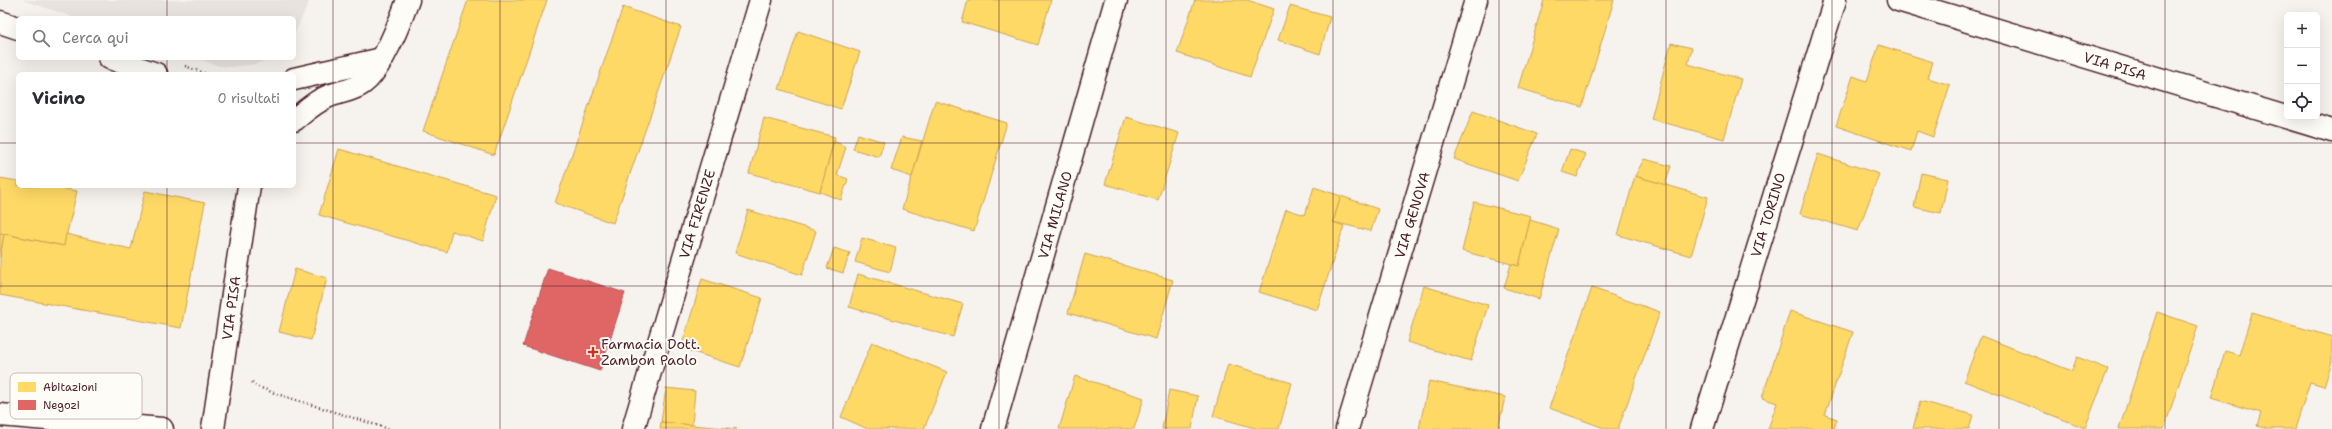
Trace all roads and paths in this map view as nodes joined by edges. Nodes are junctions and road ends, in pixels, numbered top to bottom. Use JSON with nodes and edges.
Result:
{"nodes":[{"id":1,"x":408,"y":0,"type":"edge"},
{"id":2,"x":761,"y":0,"type":"edge"},
{"id":3,"x":1116,"y":0,"type":"edge"},
{"id":4,"x":1476,"y":0,"type":"edge"},
{"id":5,"x":1835,"y":0,"type":"edge"},
{"id":6,"x":1898,"y":0,"type":"edge"},
{"id":7,"x":0,"y":22,"type":"edge"},
{"id":8,"x":16,"y":27,"type":"edge"},
{"id":9,"x":382,"y":59,"type":"junction"},
{"id":10,"x":116,"y":60,"type":"edge"},
{"id":11,"x":150,"y":72,"type":"edge"},
{"id":12,"x":296,"y":78,"type":"edge"},
{"id":13,"x":296,"y":118,"type":"edge"},
{"id":14,"x":2332,"y":131,"type":"edge"},
{"id":15,"x":249,"y":188,"type":"edge"},
{"id":16,"x":248,"y":376,"type":"dead end"},
{"id":17,"x":0,"y":415,"type":"edge"},
{"id":18,"x":10,"y":416,"type":"edge"},
{"id":19,"x":44,"y":419,"type":"edge"},
{"id":20,"x":155,"y":429,"type":"edge"},
{"id":21,"x":213,"y":429,"type":"edge"},
{"id":22,"x":389,"y":429,"type":"edge"},
{"id":23,"x":633,"y":429,"type":"edge"},
{"id":24,"x":993,"y":429,"type":"edge"},
{"id":25,"x":1347,"y":429,"type":"edge"},
{"id":26,"x":1702,"y":429,"type":"edge"}],
"edges":[{"from":1,"to":9,"type":"street"},
{"from":2,"to":23,"type":"street","name":"VIA FIRENZE"},
{"from":3,"to":24,"type":"street","name":"VIA MILANO"},
{"from":4,"to":25,"type":"street","name":"VIA GENOVA"},
{"from":5,"to":26,"type":"street","name":"VIA TORINO"},
{"from":6,"to":14,"type":"street","name":"VIA PISA"},
{"from":7,"to":8,"type":"street"},
{"from":9,"to":12,"type":"street"},
{"from":9,"to":13,"type":"street"},
{"from":10,"to":11,"type":"street"},
{"from":15,"to":21,"type":"street","name":"VIA PISA"},
{"from":16,"to":22,"type":"path"},
{"from":17,"to":18,"type":"street"},
{"from":19,"to":20,"type":"street"}]}
